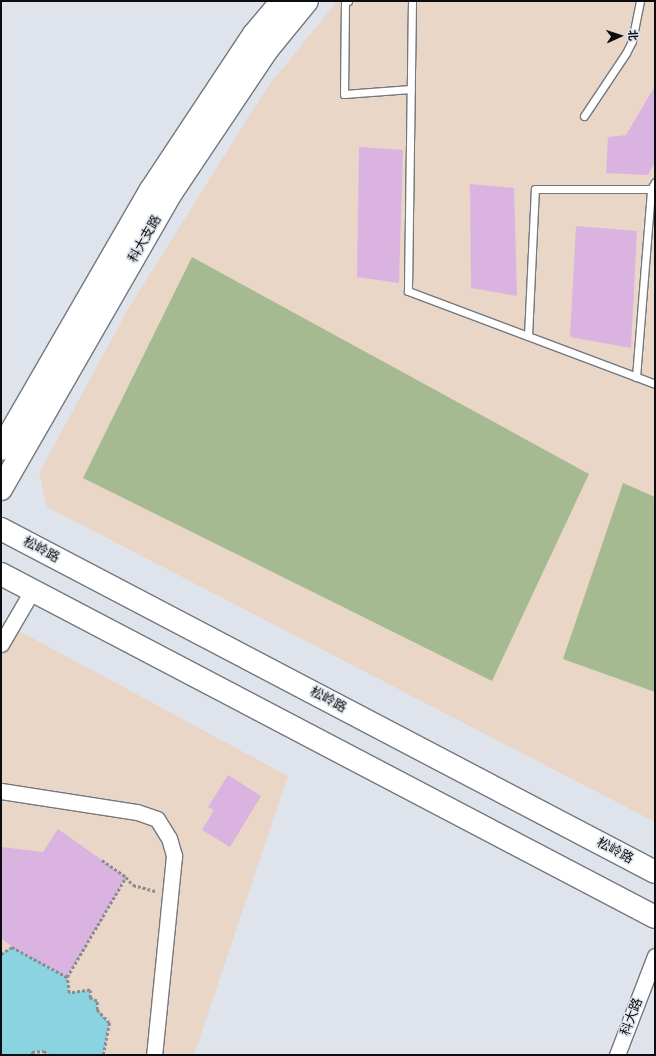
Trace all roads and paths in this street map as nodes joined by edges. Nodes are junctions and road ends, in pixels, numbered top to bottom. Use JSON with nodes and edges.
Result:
{"nodes":[{"id":1,"x":282,"y":1,"type":"edge"},
{"id":2,"x":307,"y":1,"type":"edge"},
{"id":3,"x":348,"y":1,"type":"edge"},
{"id":4,"x":412,"y":1,"type":"edge"},
{"id":5,"x":640,"y":1,"type":"edge"},
{"id":6,"x":411,"y":89,"type":"junction"},
{"id":7,"x":584,"y":116,"type":"dead end"},
{"id":8,"x":655,"y":182,"type":"edge"},
{"id":9,"x":651,"y":189,"type":"junction"},
{"id":10,"x":528,"y":336,"type":"junction"},
{"id":11,"x":636,"y":377,"type":"junction"},
{"id":12,"x":655,"y":384,"type":"edge"},
{"id":13,"x":1,"y":449,"type":"edge"},
{"id":14,"x":1,"y":489,"type":"edge"},
{"id":15,"x":1,"y":529,"type":"edge"},
{"id":16,"x":1,"y":574,"type":"edge"},
{"id":17,"x":32,"y":591,"type":"junction"},
{"id":18,"x":1,"y":644,"type":"edge"},
{"id":19,"x":1,"y":791,"type":"edge"},
{"id":20,"x":102,"y":860,"type":"dead end"},
{"id":21,"x":655,"y":872,"type":"edge"},
{"id":22,"x":126,"y":876,"type":"junction"},
{"id":23,"x":170,"y":896,"type":"junction"},
{"id":24,"x":655,"y":917,"type":"edge"},
{"id":25,"x":1,"y":954,"type":"edge"},
{"id":26,"x":655,"y":956,"type":"edge"},
{"id":27,"x":67,"y":977,"type":"junction"},
{"id":28,"x":32,"y":1055,"type":"edge"},
{"id":29,"x":50,"y":1055,"type":"edge"},
{"id":30,"x":103,"y":1055,"type":"edge"},
{"id":31,"x":154,"y":1055,"type":"edge"},
{"id":32,"x":617,"y":1055,"type":"edge"}],
"edges":[{"from":1,"to":13,"type":"main road","name":"科大支路"},
{"from":2,"to":14,"type":"main road","name":"科大支路"},
{"from":3,"to":6,"type":"lane"},
{"from":4,"to":6,"type":"lane"},
{"from":5,"to":7,"type":"lane"},
{"from":6,"to":10,"type":"lane"},
{"from":8,"to":9,"type":"lane"},
{"from":9,"to":10,"type":"lane"},
{"from":9,"to":11,"type":"lane"},
{"from":10,"to":11,"type":"lane"},
{"from":11,"to":12,"type":"lane"},
{"from":15,"to":21,"type":"main road","name":"松岭路"},
{"from":16,"to":17,"type":"main road"},
{"from":17,"to":18,"type":"street"},
{"from":17,"to":24,"type":"main road"},
{"from":19,"to":23,"type":"street"},
{"from":20,"to":22,"type":"path"},
{"from":22,"to":23,"type":"path"},
{"from":22,"to":27,"type":"path"},
{"from":23,"to":31,"type":"street"},
{"from":25,"to":27,"type":"path"},
{"from":26,"to":32,"type":"street","name":"科大路"},
{"from":27,"to":30,"type":"path"},
{"from":28,"to":29,"type":"path"}]}
